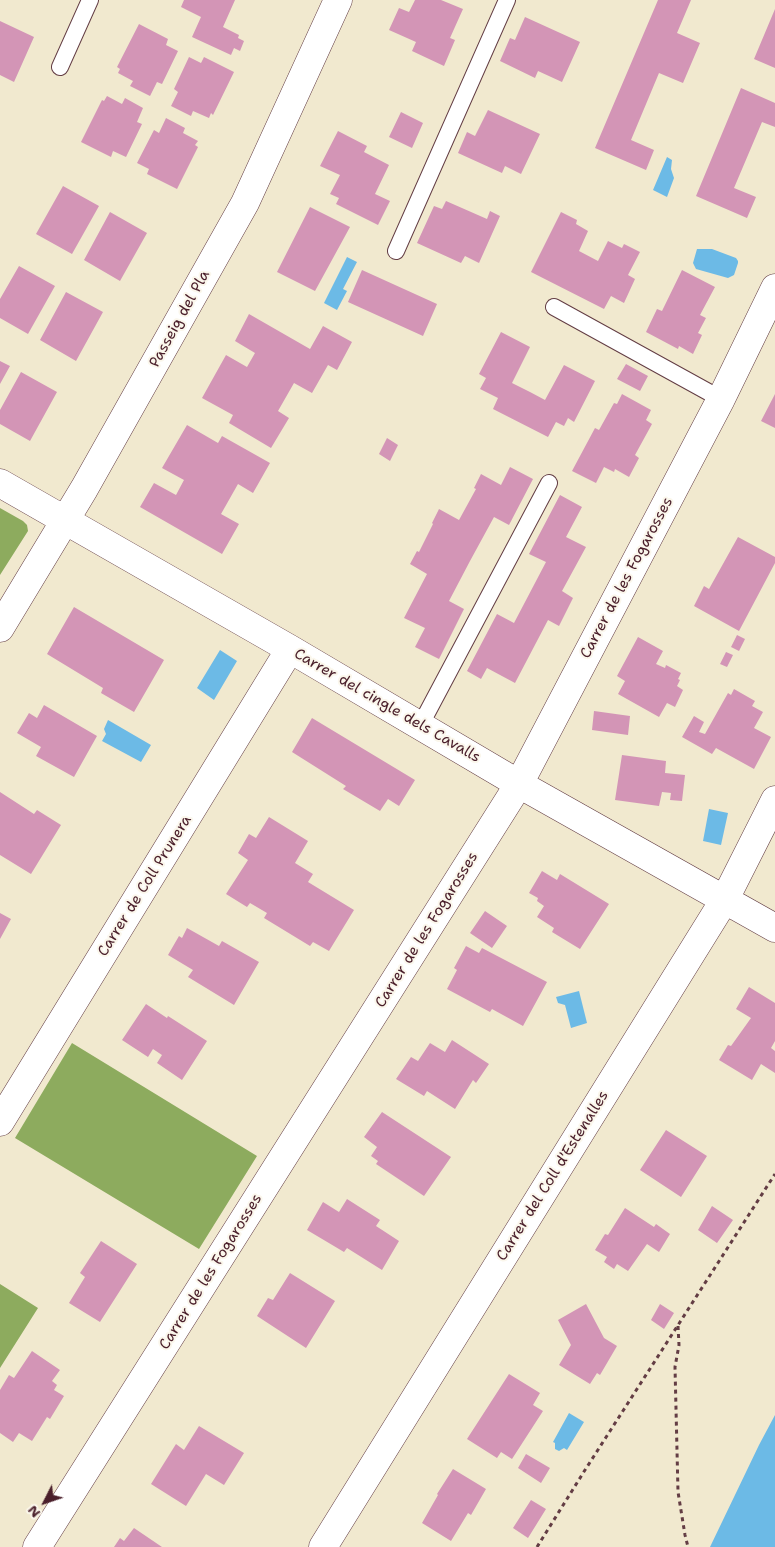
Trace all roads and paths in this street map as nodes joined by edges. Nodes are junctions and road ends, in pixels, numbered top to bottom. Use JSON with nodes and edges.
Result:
{"nodes":[{"id":1,"x":90,"y":0,"type":"edge"},
{"id":2,"x":338,"y":0,"type":"edge"},
{"id":3,"x":507,"y":0,"type":"edge"},
{"id":4,"x":60,"y":67,"type":"dead end"},
{"id":5,"x":396,"y":251,"type":"dead end"},
{"id":6,"x":775,"y":288,"type":"edge"},
{"id":7,"x":554,"y":307,"type":"dead end"},
{"id":8,"x":721,"y":399,"type":"junction"},
{"id":9,"x":0,"y":483,"type":"edge"},
{"id":10,"x":549,"y":483,"type":"dead end"},
{"id":11,"x":65,"y":521,"type":"junction"},
{"id":12,"x":0,"y":628,"type":"edge"},
{"id":13,"x":290,"y":650,"type":"junction"},
{"id":14,"x":420,"y":726,"type":"junction"},
{"id":15,"x":519,"y":784,"type":"junction"},
{"id":16,"x":775,"y":800,"type":"edge"},
{"id":17,"x":725,"y":899,"type":"junction"},
{"id":18,"x":775,"y":928,"type":"edge"},
{"id":19,"x":0,"y":1122,"type":"edge"},
{"id":20,"x":775,"y":1174,"type":"edge"},
{"id":21,"x":678,"y":1326,"type":"junction"},
{"id":22,"x":37,"y":1547,"type":"edge"},
{"id":23,"x":323,"y":1547,"type":"edge"},
{"id":24,"x":537,"y":1547,"type":"edge"},
{"id":25,"x":688,"y":1547,"type":"edge"}],
"edges":[{"from":1,"to":4,"type":"lane"},
{"from":2,"to":11,"type":"street","name":"Passeig del Pla"},
{"from":3,"to":5,"type":"lane"},
{"from":6,"to":8,"type":"street","name":"Carrer de les Fogarosses"},
{"from":7,"to":8,"type":"lane"},
{"from":8,"to":15,"type":"street","name":"Carrer de les Fogarosses"},
{"from":9,"to":11,"type":"street","name":"Carrer del cingle dels Cavalls"},
{"from":10,"to":14,"type":"lane"},
{"from":11,"to":12,"type":"street","name":"Passeig del Pla"},
{"from":11,"to":13,"type":"street","name":"Carrer del cingle dels Cavalls"},
{"from":13,"to":14,"type":"street","name":"Carrer del cingle dels Cavalls"},
{"from":13,"to":19,"type":"street","name":"Carrer de Coll Prunera"},
{"from":14,"to":15,"type":"street","name":"Carrer del cingle dels Cavalls"},
{"from":15,"to":17,"type":"street","name":"Carrer del cingle dels Cavalls"},
{"from":15,"to":22,"type":"street","name":"Carrer de les Fogarosses"},
{"from":16,"to":17,"type":"street","name":"Carrer del Coll d'Estenalles"},
{"from":17,"to":18,"type":"street","name":"Carrer del cingle dels Cavalls"},
{"from":17,"to":23,"type":"street","name":"Carrer del Coll d'Estenalles"},
{"from":20,"to":21,"type":"path"},
{"from":21,"to":24,"type":"path"},
{"from":21,"to":25,"type":"path"}]}
